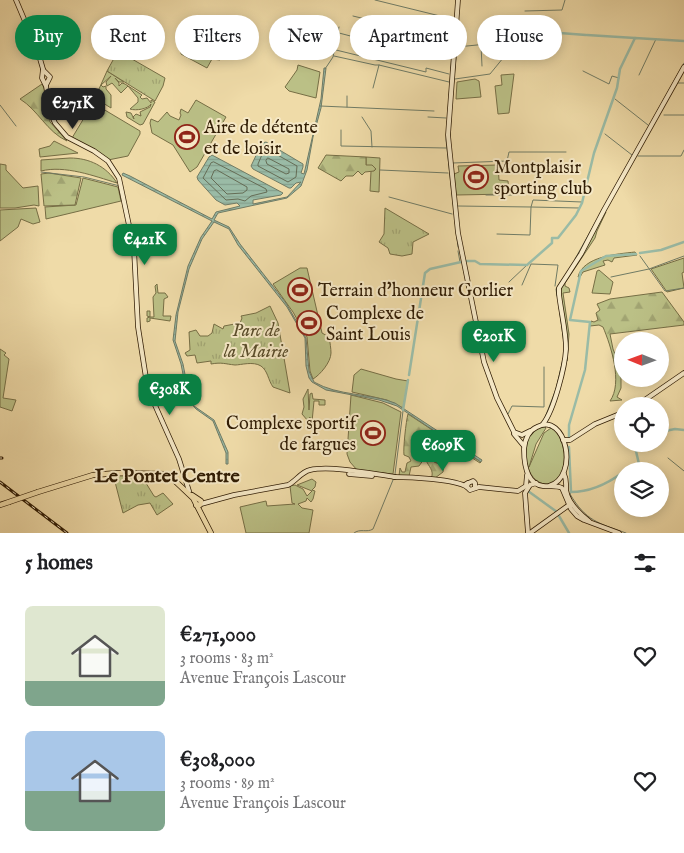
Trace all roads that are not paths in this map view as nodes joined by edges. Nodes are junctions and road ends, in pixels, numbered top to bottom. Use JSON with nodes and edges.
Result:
{"nodes":[{"id":1,"x":16,"y":0,"type":"edge"},
{"id":2,"x":458,"y":0,"type":"edge"},
{"id":3,"x":684,"y":67,"type":"edge"},
{"id":4,"x":470,"y":300,"type":"junction"},
{"id":5,"x":684,"y":373,"type":"edge"},
{"id":6,"x":649,"y":397,"type":"edge"},
{"id":7,"x":550,"y":411,"type":"junction"},
{"id":8,"x":614,"y":416,"type":"edge"},
{"id":9,"x":543,"y":424,"type":"junction"},
{"id":10,"x":553,"y":426,"type":"junction"},
{"id":11,"x":530,"y":432,"type":"junction"},
{"id":12,"x":574,"y":438,"type":"junction"},
{"id":13,"x":563,"y":440,"type":"junction"},
{"id":14,"x":525,"y":447,"type":"junction"},
{"id":15,"x":566,"y":450,"type":"junction"},
{"id":16,"x":163,"y":472,"type":"junction"},
{"id":17,"x":527,"y":472,"type":"junction"},
{"id":18,"x":564,"y":472,"type":"junction"},
{"id":19,"x":170,"y":478,"type":"junction"},
{"id":20,"x":186,"y":481,"type":"junction"},
{"id":21,"x":536,"y":484,"type":"junction"},
{"id":22,"x":466,"y":485,"type":"junction"},
{"id":23,"x":183,"y":486,"type":"junction"},
{"id":24,"x":549,"y":486,"type":"junction"},
{"id":25,"x":478,"y":487,"type":"junction"},
{"id":26,"x":526,"y":490,"type":"junction"},
{"id":27,"x":190,"y":493,"type":"junction"},
{"id":28,"x":520,"y":493,"type":"junction"},
{"id":29,"x":525,"y":499,"type":"junction"},
{"id":30,"x":198,"y":503,"type":"junction"},
{"id":31,"x":0,"y":505,"type":"edge"},
{"id":32,"x":569,"y":505,"type":"junction"},
{"id":33,"x":582,"y":515,"type":"junction"},
{"id":34,"x":590,"y":522,"type":"junction"},
{"id":35,"x":211,"y":533,"type":"edge"},
{"id":36,"x":529,"y":533,"type":"edge"},
{"id":37,"x":620,"y":533,"type":"edge"}],
"edges":[{"from":1,"to":20,"type":"main road"},
{"from":2,"to":4,"type":"main road"},
{"from":3,"to":7,"type":"main road"},
{"from":4,"to":11,"type":"main road"},
{"from":4,"to":14,"type":"main road"},
{"from":5,"to":6,"type":"main road"},
{"from":7,"to":9,"type":"main road"},
{"from":7,"to":10,"type":"main road"},
{"from":8,"to":12,"type":"main road"},
{"from":9,"to":10,"type":"main road"},
{"from":9,"to":11,"type":"main road"},
{"from":10,"to":13,"type":"main road"},
{"from":11,"to":14,"type":"main road"},
{"from":12,"to":13,"type":"main road"},
{"from":12,"to":15,"type":"main road"},
{"from":13,"to":15,"type":"main road"},
{"from":14,"to":17,"type":"main road"},
{"from":15,"to":18,"type":"main road"},
{"from":16,"to":19,"type":"main road"},
{"from":16,"to":23,"type":"main road"},
{"from":16,"to":31,"type":"main road","bridge":true},
{"from":17,"to":21,"type":"main road"},
{"from":17,"to":25,"type":"main road"},
{"from":18,"to":24,"type":"main road"},
{"from":18,"to":33,"type":"main road"},
{"from":19,"to":23,"type":"main road"},
{"from":19,"to":27,"type":"main road"},
{"from":20,"to":23,"type":"main road"},
{"from":20,"to":27,"type":"main road"},
{"from":21,"to":24,"type":"main road"},
{"from":21,"to":26,"type":"main road"},
{"from":22,"to":25,"type":"main road"},
{"from":22,"to":25,"type":"main road"},
{"from":22,"to":30,"type":"main road"},
{"from":23,"to":27,"type":"main road"},
{"from":24,"to":32,"type":"main road"},
{"from":25,"to":28,"type":"main road"},
{"from":26,"to":28,"type":"main road"},
{"from":26,"to":29,"type":"main road"},
{"from":27,"to":30,"type":"main road"},
{"from":28,"to":29,"type":"main road"},
{"from":29,"to":36,"type":"main road"},
{"from":30,"to":35,"type":"main road"},
{"from":32,"to":33,"type":"main road"},
{"from":32,"to":34,"type":"main road"},
{"from":32,"to":36,"type":"main road"},
{"from":33,"to":34,"type":"main road"},
{"from":34,"to":37,"type":"main road"}]}
